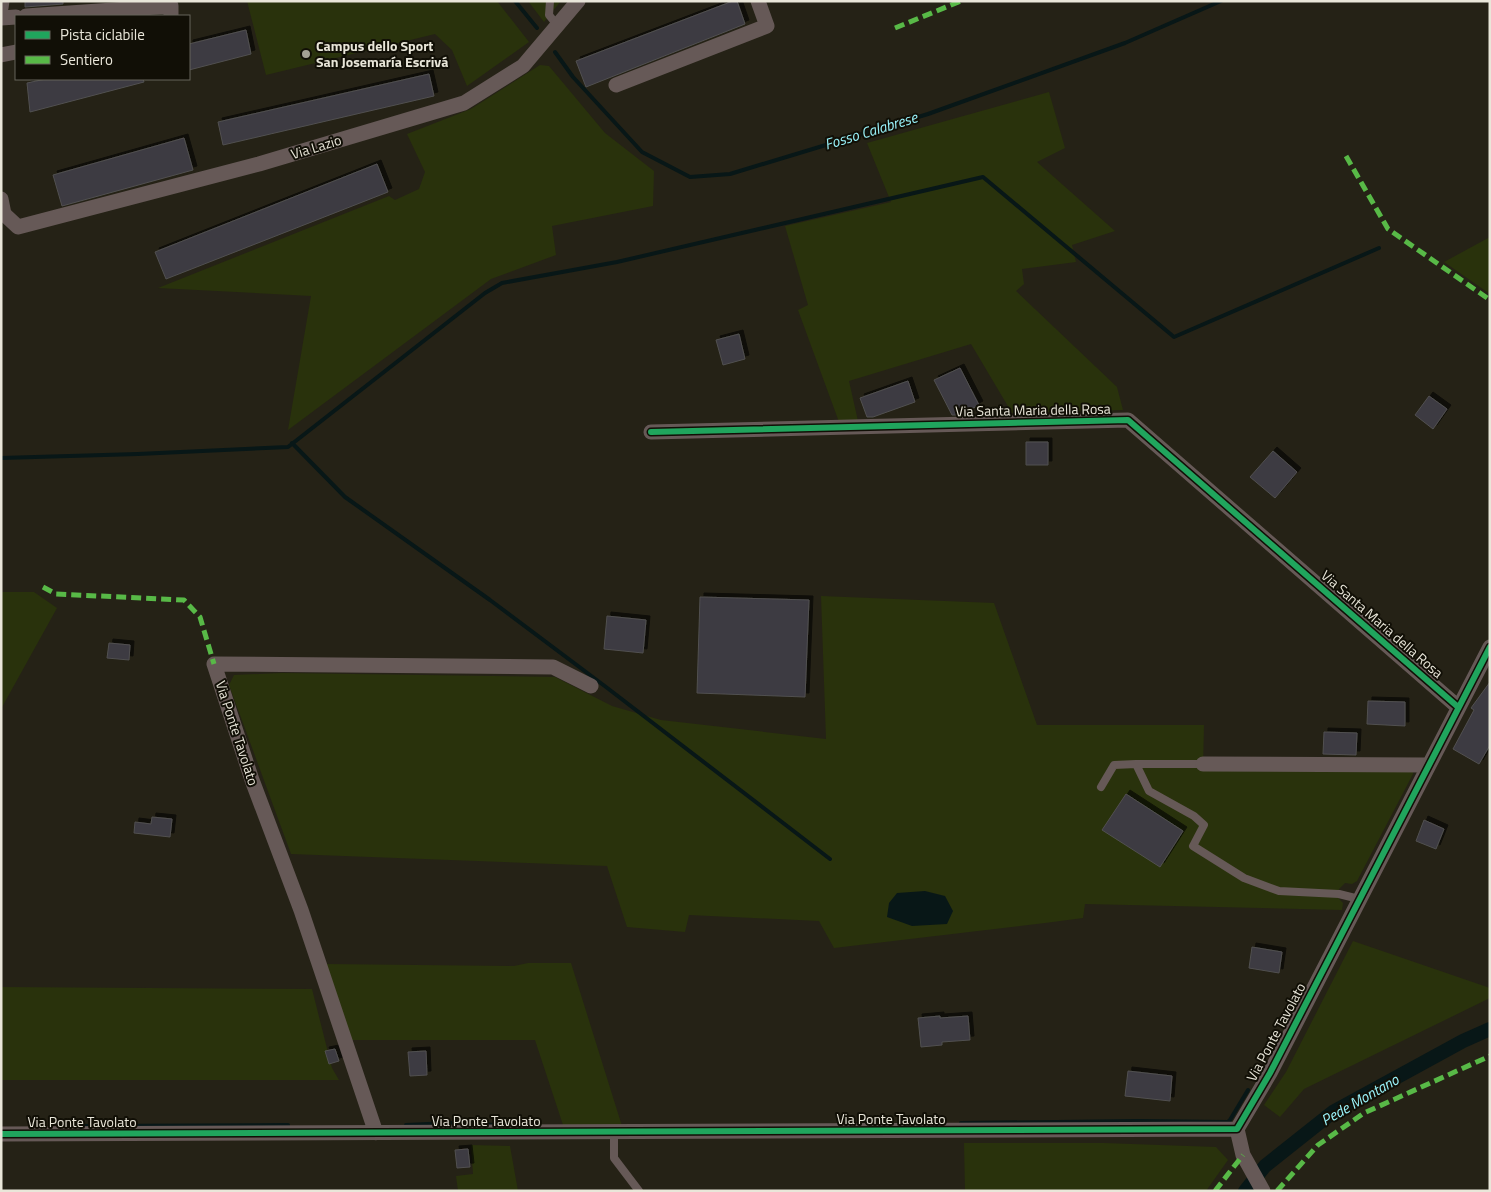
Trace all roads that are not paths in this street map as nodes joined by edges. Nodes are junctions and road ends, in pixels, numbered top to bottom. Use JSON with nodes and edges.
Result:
{"nodes":[{"id":1,"x":2,"y":1,"type":"edge"},
{"id":2,"x":550,"y":1,"type":"edge"},
{"id":3,"x":578,"y":1,"type":"edge"},
{"id":4,"x":758,"y":1,"type":"edge"},
{"id":5,"x":1,"y":8,"type":"edge"},
{"id":6,"x":40,"y":15,"type":"edge"},
{"id":7,"x":171,"y":15,"type":"edge"},
{"id":8,"x":15,"y":17,"type":"edge"},
{"id":9,"x":1,"y":18,"type":"edge"},
{"id":10,"x":557,"y":26,"type":"junction"},
{"id":11,"x":15,"y":52,"type":"edge"},
{"id":12,"x":1,"y":55,"type":"edge"},
{"id":13,"x":616,"y":85,"type":"dead end"},
{"id":14,"x":1,"y":199,"type":"edge"},
{"id":15,"x":651,"y":432,"type":"dead end"},
{"id":16,"x":1490,"y":647,"type":"edge"},
{"id":17,"x":591,"y":686,"type":"dead end"},
{"id":18,"x":1458,"y":706,"type":"junction"},
{"id":19,"x":1136,"y":764,"type":"junction"},
{"id":20,"x":1203,"y":764,"type":"joint"},
{"id":21,"x":1428,"y":765,"type":"junction"},
{"id":22,"x":1101,"y":787,"type":"dead end"},
{"id":23,"x":1359,"y":899,"type":"junction"},
{"id":24,"x":1236,"y":1130,"type":"junction"},
{"id":25,"x":614,"y":1132,"type":"junction"},
{"id":26,"x":376,"y":1133,"type":"junction"},
{"id":27,"x":1,"y":1134,"type":"edge"},
{"id":28,"x":639,"y":1191,"type":"edge"},
{"id":29,"x":1263,"y":1191,"type":"edge"}],
"edges":[{"from":1,"to":5,"type":"street"},
{"from":2,"to":10,"type":"lane"},
{"from":3,"to":10,"type":"street","name":"Via Lazio"},
{"from":4,"to":13,"type":"street"},
{"from":6,"to":7,"type":"street"},
{"from":8,"to":9,"type":"street"},
{"from":10,"to":14,"type":"street","name":"Via Lazio"},
{"from":11,"to":12,"type":"street"},
{"from":15,"to":18,"type":"street","name":"Via Santa Maria della Rosa"},
{"from":16,"to":18,"type":"street","name":"Via Ponte Tavolato"},
{"from":17,"to":26,"type":"street","name":"Via Ponte Tavolato"},
{"from":18,"to":21,"type":"street","name":"Via Ponte Tavolato"},
{"from":19,"to":20,"type":"lane"},
{"from":19,"to":22,"type":"lane"},
{"from":19,"to":23,"type":"lane"},
{"from":20,"to":21,"type":"street"},
{"from":21,"to":23,"type":"street","name":"Via Ponte Tavolato"},
{"from":23,"to":24,"type":"street","name":"Via Ponte Tavolato"},
{"from":24,"to":25,"type":"street","name":"Via Ponte Tavolato"},
{"from":24,"to":29,"type":"street"},
{"from":25,"to":26,"type":"street","name":"Via Ponte Tavolato"},
{"from":25,"to":28,"type":"lane"},
{"from":26,"to":27,"type":"street","name":"Via Ponte Tavolato"}]}
